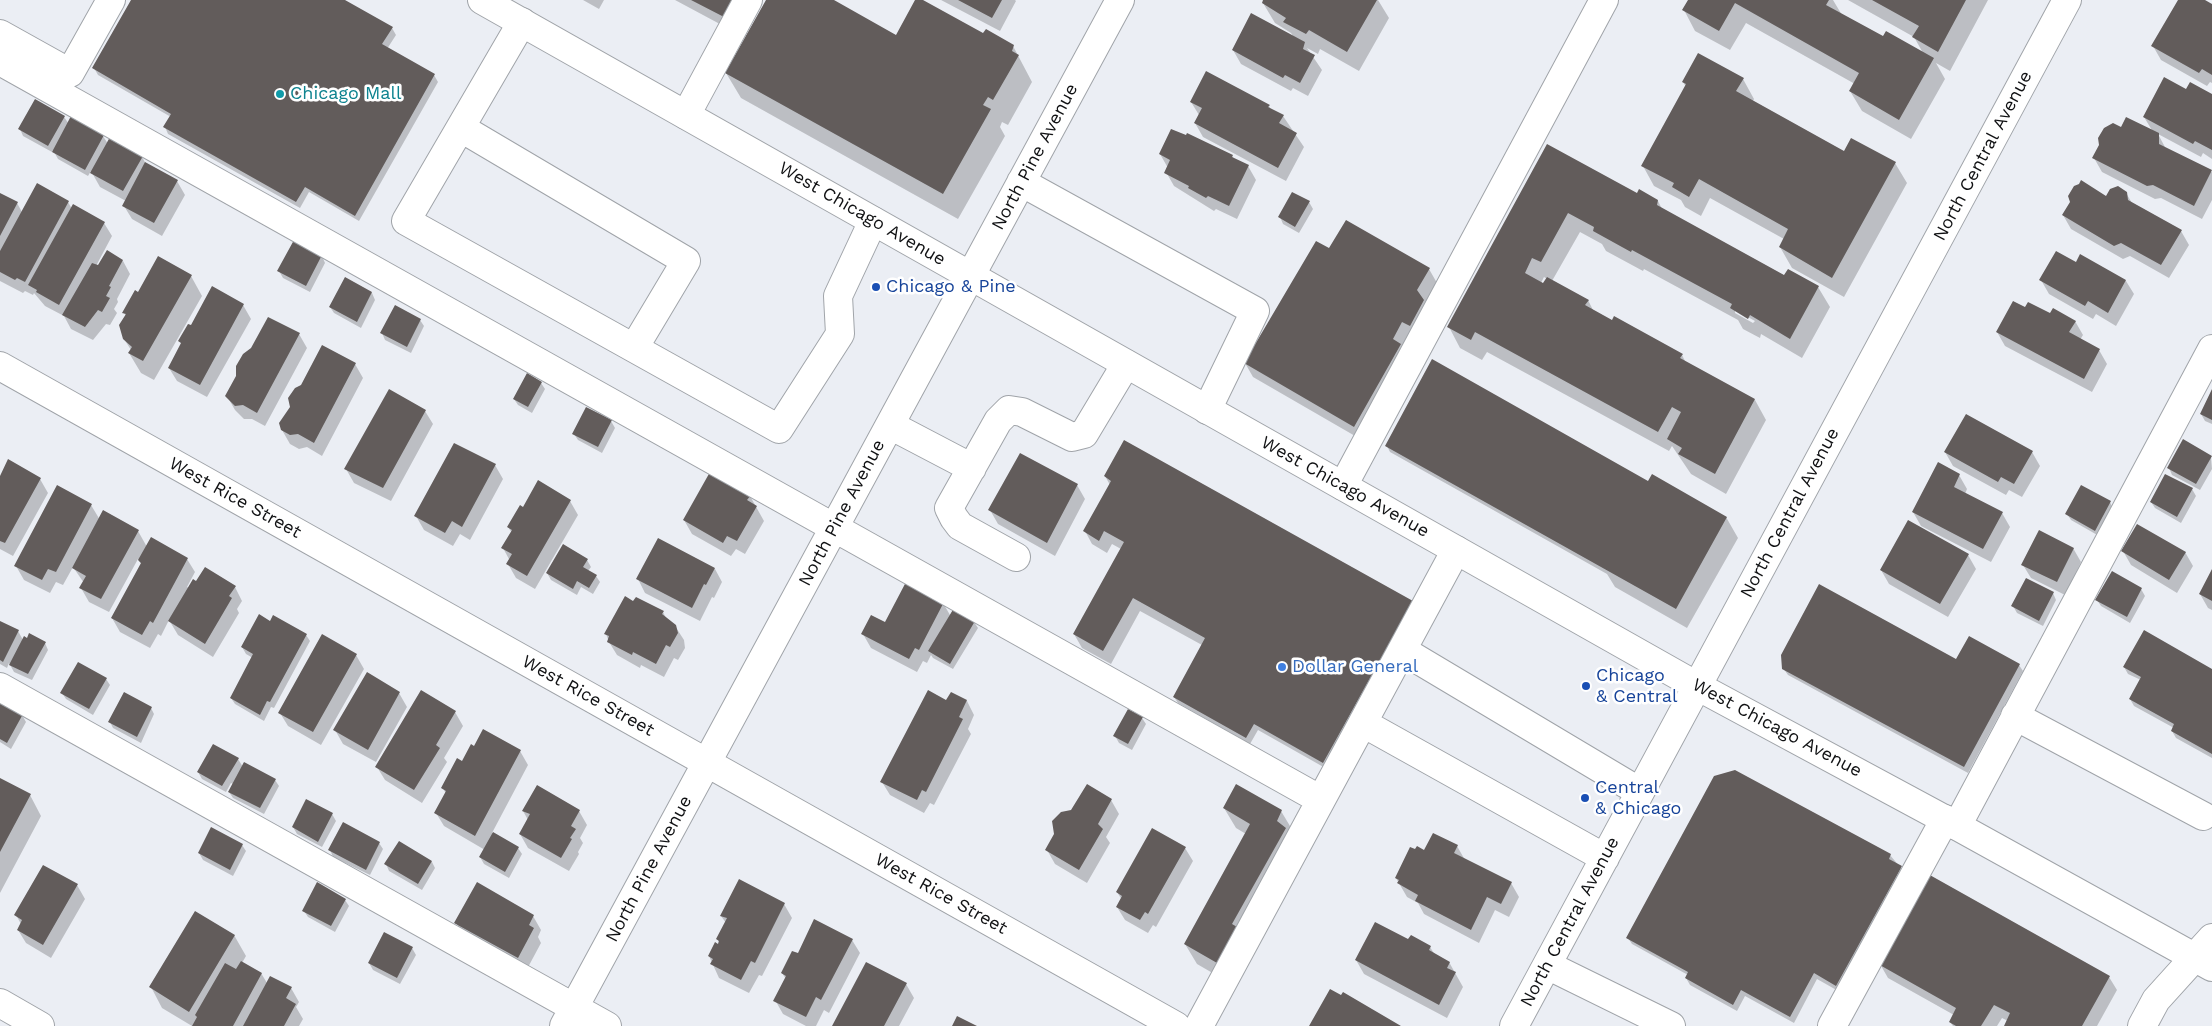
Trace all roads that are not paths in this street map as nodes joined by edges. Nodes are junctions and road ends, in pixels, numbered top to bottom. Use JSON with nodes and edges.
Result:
{"nodes":[{"id":1,"x":111,"y":0,"type":"edge"},
{"id":2,"x":482,"y":0,"type":"edge"},
{"id":3,"x":748,"y":0,"type":"edge"},
{"id":4,"x":1120,"y":0,"type":"edge"},
{"id":5,"x":1604,"y":0,"type":"edge"},
{"id":6,"x":2067,"y":0,"type":"edge"},
{"id":7,"x":522,"y":22,"type":"junction"},
{"id":8,"x":0,"y":34,"type":"edge"},
{"id":9,"x":0,"y":61,"type":"edge"},
{"id":10,"x":686,"y":115,"type":"junction"},
{"id":11,"x":461,"y":128,"type":"junction"},
{"id":12,"x":1021,"y":182,"type":"junction"},
{"id":13,"x":873,"y":221,"type":"junction"},
{"id":14,"x":971,"y":276,"type":"junction"},
{"id":15,"x":634,"y":348,"type":"junction"},
{"id":16,"x":2212,"y":349,"type":"edge"},
{"id":17,"x":1126,"y":364,"type":"junction"},
{"id":18,"x":0,"y":366,"type":"edge"},
{"id":19,"x":1207,"y":410,"type":"junction"},
{"id":20,"x":890,"y":425,"type":"junction"},
{"id":21,"x":972,"y":468,"type":"junction"},
{"id":22,"x":1343,"y":486,"type":"junction"},
{"id":23,"x":834,"y":528,"type":"junction"},
{"id":24,"x":1456,"y":550,"type":"junction"},
{"id":25,"x":1016,"y":557,"type":"dead end"},
{"id":26,"x":1402,"y":650,"type":"junction"},
{"id":27,"x":1697,"y":686,"type":"junction"},
{"id":28,"x":0,"y":687,"type":"edge"},
{"id":29,"x":2015,"y":716,"type":"junction"},
{"id":30,"x":1363,"y":723,"type":"junction"},
{"id":31,"x":707,"y":762,"type":"junction"},
{"id":32,"x":1640,"y":792,"type":"junction"},
{"id":33,"x":1321,"y":800,"type":"junction"},
{"id":34,"x":2203,"y":816,"type":"dead end"},
{"id":35,"x":1951,"y":822,"type":"junction"},
{"id":36,"x":1605,"y":858,"type":"junction"},
{"id":37,"x":2206,"y":954,"type":"edge"},
{"id":38,"x":1547,"y":965,"type":"junction"},
{"id":39,"x":0,"y":1003,"type":"edge"},
{"id":40,"x":569,"y":1017,"type":"edge"},
{"id":41,"x":40,"y":1026,"type":"edge"},
{"id":42,"x":607,"y":1026,"type":"edge"},
{"id":43,"x":1176,"y":1026,"type":"edge"},
{"id":44,"x":1199,"y":1026,"type":"edge"},
{"id":45,"x":1514,"y":1026,"type":"edge"},
{"id":46,"x":1671,"y":1026,"type":"edge"},
{"id":47,"x":1832,"y":1026,"type":"edge"},
{"id":48,"x":2142,"y":1026,"type":"edge"}],
"edges":[{"from":1,"to":8,"type":"street"},
{"from":2,"to":7,"type":"street","name":"West Chicago Avenue"},
{"from":3,"to":10,"type":"street"},
{"from":4,"to":12,"type":"street","name":"North Pine Avenue"},
{"from":5,"to":22,"type":"street"},
{"from":6,"to":27,"type":"street","name":"North Central Avenue"},
{"from":7,"to":10,"type":"street","name":"West Chicago Avenue"},
{"from":7,"to":11,"type":"street"},
{"from":9,"to":23,"type":"street"},
{"from":10,"to":13,"type":"street","name":"West Chicago Avenue"},
{"from":11,"to":15,"type":"street"},
{"from":11,"to":15,"type":"street"},
{"from":12,"to":14,"type":"street","name":"North Pine Avenue"},
{"from":12,"to":19,"type":"street"},
{"from":13,"to":14,"type":"street","name":"West Chicago Avenue"},
{"from":13,"to":15,"type":"street"},
{"from":14,"to":17,"type":"street","name":"West Chicago Avenue"},
{"from":14,"to":20,"type":"street","name":"North Pine Avenue"},
{"from":16,"to":29,"type":"street"},
{"from":17,"to":19,"type":"street","name":"West Chicago Avenue"},
{"from":17,"to":21,"type":"street"},
{"from":18,"to":31,"type":"street","name":"West Rice Street"},
{"from":19,"to":22,"type":"street","name":"West Chicago Avenue"},
{"from":20,"to":21,"type":"street"},
{"from":20,"to":23,"type":"street","name":"North Pine Avenue"},
{"from":21,"to":25,"type":"street"},
{"from":22,"to":24,"type":"street","name":"West Chicago Avenue"},
{"from":23,"to":31,"type":"street","name":"North Pine Avenue"},
{"from":23,"to":33,"type":"street"},
{"from":24,"to":26,"type":"street"},
{"from":24,"to":27,"type":"street","name":"West Chicago Avenue"},
{"from":26,"to":30,"type":"street"},
{"from":26,"to":32,"type":"street"},
{"from":27,"to":32,"type":"street","name":"North Central Avenue"},
{"from":27,"to":35,"type":"street","name":"West Chicago Avenue"},
{"from":28,"to":40,"type":"street"},
{"from":29,"to":34,"type":"street"},
{"from":29,"to":35,"type":"street"},
{"from":30,"to":33,"type":"street"},
{"from":30,"to":36,"type":"street"},
{"from":31,"to":40,"type":"street","name":"North Pine Avenue"},
{"from":31,"to":43,"type":"street","name":"West Rice Street"},
{"from":32,"to":36,"type":"street","name":"North Central Avenue"},
{"from":33,"to":44,"type":"street"},
{"from":35,"to":37,"type":"street","name":"West Chicago Avenue"},
{"from":35,"to":47,"type":"street"},
{"from":36,"to":38,"type":"street","name":"North Central Avenue"},
{"from":37,"to":48,"type":"street"},
{"from":38,"to":45,"type":"street","name":"North Central Avenue"},
{"from":38,"to":46,"type":"street"},
{"from":39,"to":41,"type":"street"},
{"from":40,"to":42,"type":"street"}]}
